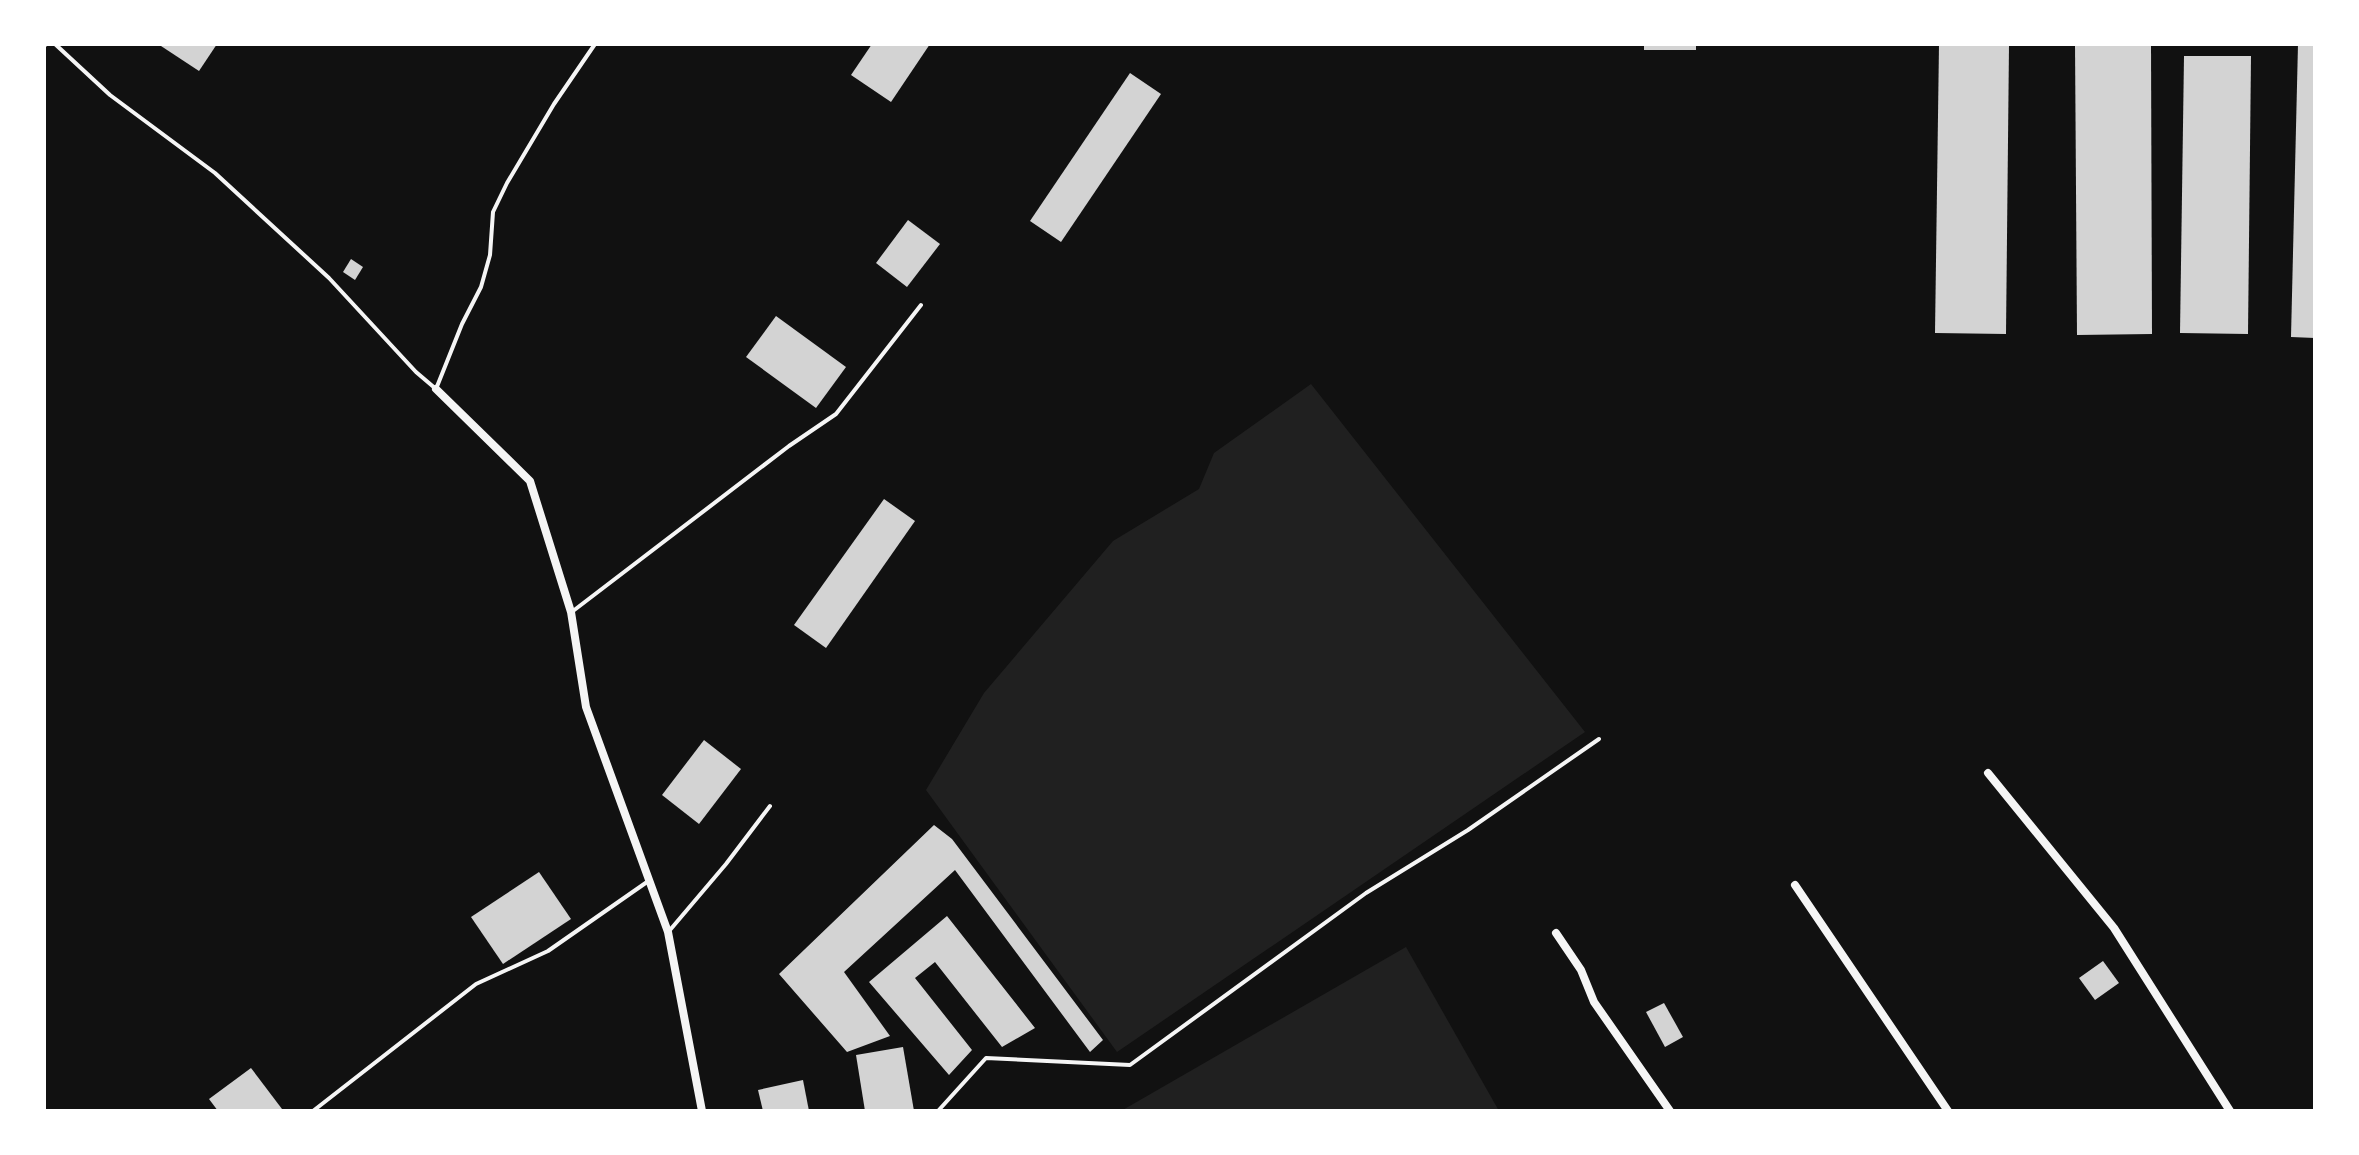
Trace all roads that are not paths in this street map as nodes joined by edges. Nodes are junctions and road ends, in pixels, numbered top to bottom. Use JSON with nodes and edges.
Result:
{"nodes":[{"id":1,"x":55,"y":44,"type":"edge"},
{"id":2,"x":595,"y":44,"type":"edge"},
{"id":3,"x":921,"y":305,"type":"dead end"},
{"id":4,"x":436,"y":389,"type":"junction"},
{"id":5,"x":571,"y":612,"type":"junction"},
{"id":6,"x":1599,"y":739,"type":"dead end"},
{"id":7,"x":1988,"y":773,"type":"dead end"},
{"id":8,"x":770,"y":806,"type":"dead end"},
{"id":9,"x":649,"y":880,"type":"junction"},
{"id":10,"x":1795,"y":885,"type":"dead end"},
{"id":11,"x":668,"y":932,"type":"junction"},
{"id":12,"x":1556,"y":933,"type":"dead end"},
{"id":13,"x":313,"y":1111,"type":"edge"},
{"id":14,"x":702,"y":1111,"type":"edge"},
{"id":15,"x":938,"y":1111,"type":"edge"},
{"id":16,"x":1670,"y":1111,"type":"edge"},
{"id":17,"x":1948,"y":1111,"type":"edge"},
{"id":18,"x":2230,"y":1111,"type":"edge"}],
"edges":[{"from":1,"to":4,"type":"lane"},
{"from":2,"to":4,"type":"lane"},
{"from":3,"to":5,"type":"lane"},
{"from":4,"to":5,"type":"street"},
{"from":5,"to":9,"type":"street"},
{"from":6,"to":15,"type":"lane"},
{"from":7,"to":18,"type":"street"},
{"from":8,"to":11,"type":"lane"},
{"from":9,"to":11,"type":"street"},
{"from":9,"to":13,"type":"lane"},
{"from":10,"to":17,"type":"street"},
{"from":11,"to":14,"type":"street"},
{"from":12,"to":16,"type":"street"}]}
